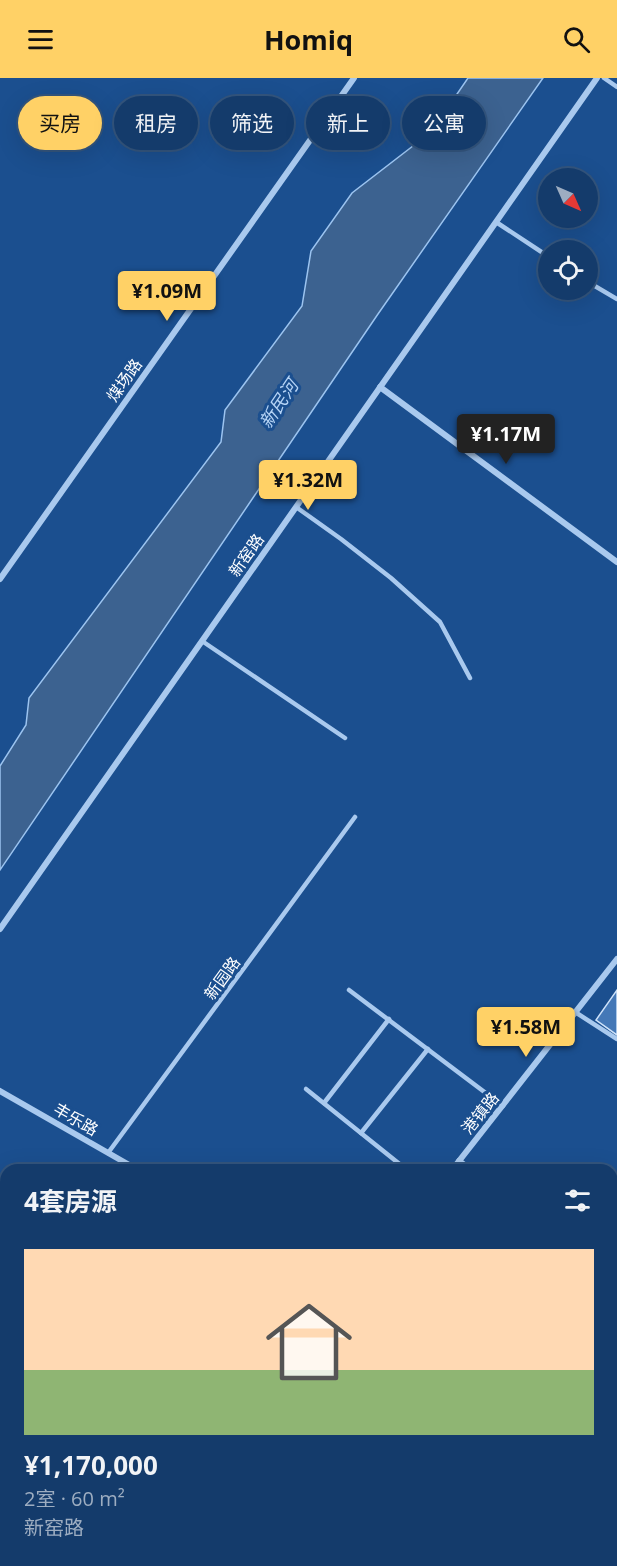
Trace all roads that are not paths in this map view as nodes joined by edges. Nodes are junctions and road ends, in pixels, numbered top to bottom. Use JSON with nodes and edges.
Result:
{"nodes":[{"id":1,"x":354,"y":78,"type":"edge"},
{"id":2,"x":597,"y":78,"type":"edge"},
{"id":3,"x":604,"y":78,"type":"edge"},
{"id":4,"x":617,"y":87,"type":"edge"},
{"id":5,"x":496,"y":222,"type":"junction"},
{"id":6,"x":538,"y":250,"type":"edge"},
{"id":7,"x":598,"y":288,"type":"edge"},
{"id":8,"x":617,"y":299,"type":"edge"},
{"id":9,"x":380,"y":387,"type":"junction"},
{"id":10,"x":296,"y":507,"type":"junction"},
{"id":11,"x":617,"y":562,"type":"edge"},
{"id":12,"x":0,"y":579,"type":"edge"},
{"id":13,"x":202,"y":641,"type":"junction"},
{"id":14,"x":470,"y":678,"type":"dead end"},
{"id":15,"x":345,"y":738,"type":"dead end"},
{"id":16,"x":355,"y":817,"type":"dead end"},
{"id":17,"x":0,"y":929,"type":"edge"},
{"id":18,"x":617,"y":959,"type":"edge"},
{"id":19,"x":350,"y":990,"type":"dead end"},
{"id":20,"x":575,"y":1012,"type":"junction"},
{"id":21,"x":389,"y":1019,"type":"junction"},
{"id":22,"x":617,"y":1039,"type":"edge"},
{"id":23,"x":428,"y":1049,"type":"junction"},
{"id":24,"x":306,"y":1089,"type":"dead end"},
{"id":25,"x":0,"y":1091,"type":"edge"},
{"id":26,"x":324,"y":1103,"type":"junction"},
{"id":27,"x":504,"y":1106,"type":"junction"},
{"id":28,"x":361,"y":1133,"type":"junction"},
{"id":29,"x":108,"y":1153,"type":"junction"},
{"id":30,"x":459,"y":1161,"type":"junction"},
{"id":31,"x":127,"y":1164,"type":"edge"},
{"id":32,"x":400,"y":1164,"type":"edge"},
{"id":33,"x":457,"y":1164,"type":"edge"},
{"id":34,"x":463,"y":1164,"type":"edge"}],
"edges":[{"from":1,"to":12,"type":"street","name":"煤场路"},
{"from":2,"to":5,"type":"street","name":"新窑路"},
{"from":3,"to":4,"type":"lane"},
{"from":5,"to":6,"type":"lane"},
{"from":5,"to":9,"type":"street","name":"新窑路"},
{"from":7,"to":8,"type":"lane"},
{"from":9,"to":10,"type":"street","name":"新窑路"},
{"from":9,"to":11,"type":"street"},
{"from":10,"to":13,"type":"street","name":"新窑路"},
{"from":10,"to":14,"type":"lane"},
{"from":13,"to":15,"type":"lane"},
{"from":13,"to":17,"type":"street","name":"新窑路"},
{"from":16,"to":29,"type":"lane","name":"新园路"},
{"from":18,"to":20,"type":"street","name":"港镇路"},
{"from":19,"to":21,"type":"lane"},
{"from":20,"to":22,"type":"lane"},
{"from":20,"to":27,"type":"street","name":"港镇路"},
{"from":21,"to":23,"type":"lane"},
{"from":21,"to":26,"type":"lane"},
{"from":23,"to":27,"type":"lane"},
{"from":23,"to":28,"type":"lane"},
{"from":24,"to":26,"type":"lane"},
{"from":25,"to":29,"type":"street","name":"丰乐路"},
{"from":26,"to":28,"type":"lane"},
{"from":27,"to":30,"type":"street","name":"港镇路"},
{"from":28,"to":32,"type":"lane"},
{"from":29,"to":31,"type":"street","name":"丰乐路"},
{"from":30,"to":33,"type":"street","name":"港镇路"},
{"from":30,"to":34,"type":"street"}]}
